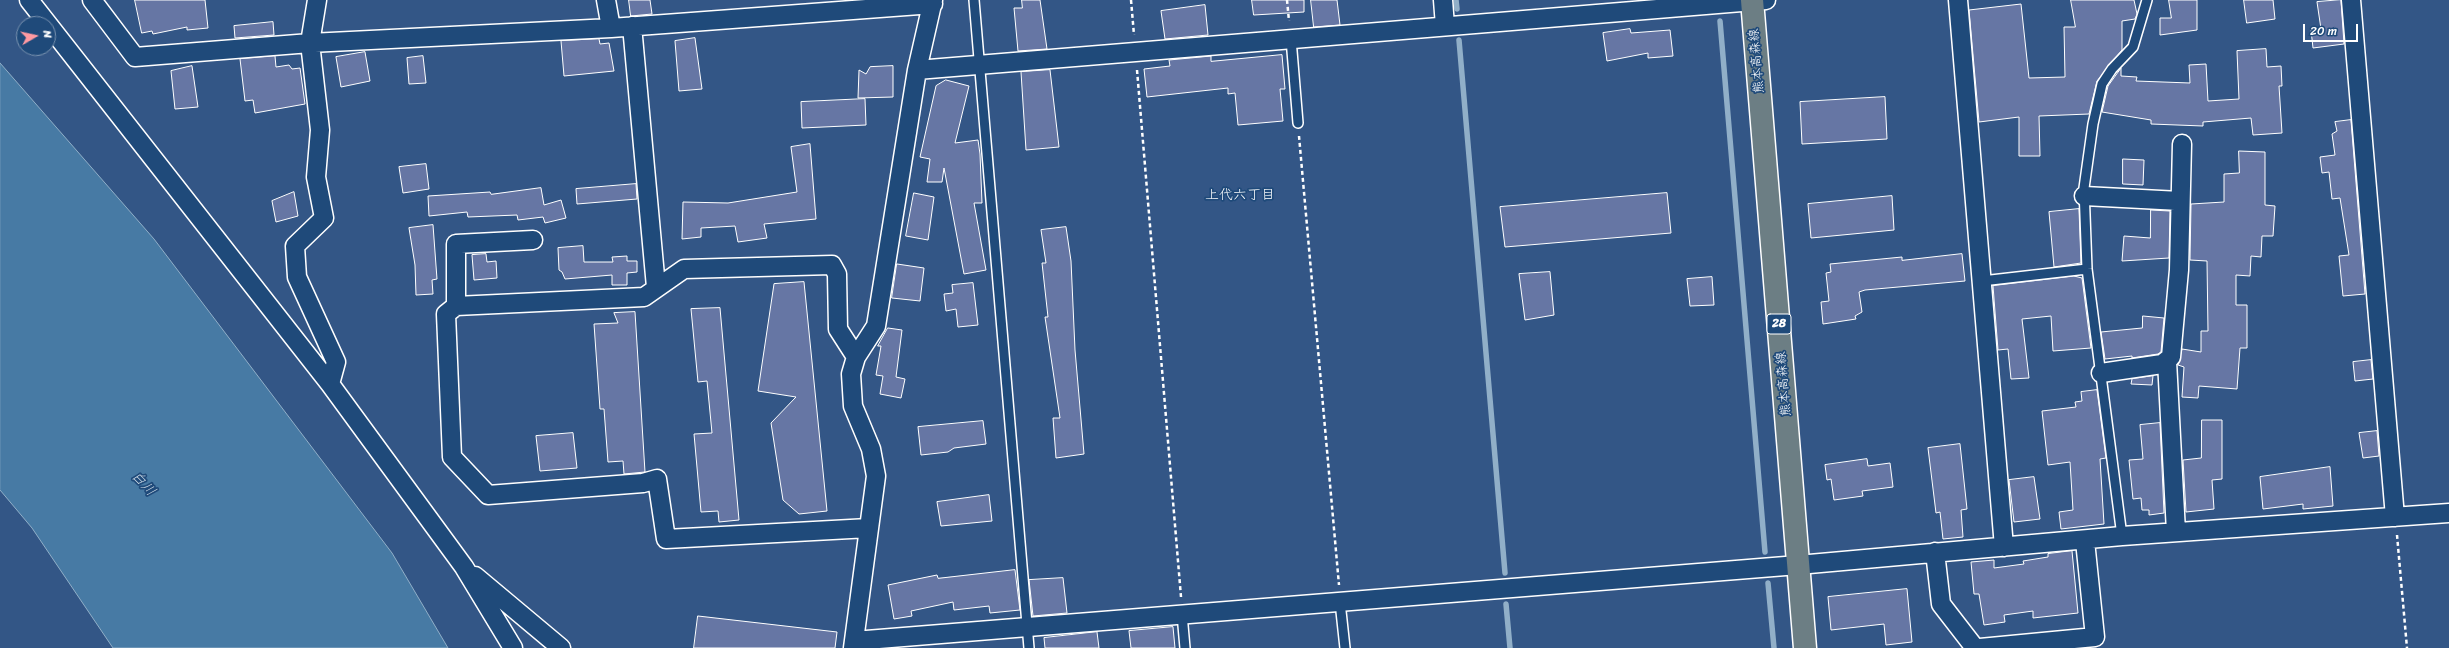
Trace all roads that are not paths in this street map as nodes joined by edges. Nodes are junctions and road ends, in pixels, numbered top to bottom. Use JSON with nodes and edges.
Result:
{"nodes":[{"id":1,"x":29,"y":0,"type":"edge"},
{"id":2,"x":92,"y":0,"type":"edge"},
{"id":3,"x":317,"y":0,"type":"edge"},
{"id":4,"x":606,"y":0,"type":"edge"},
{"id":5,"x":974,"y":0,"type":"edge"},
{"id":6,"x":1443,"y":0,"type":"edge"},
{"id":7,"x":1757,"y":0,"type":"edge"},
{"id":8,"x":1958,"y":0,"type":"edge"},
{"id":9,"x":2147,"y":0,"type":"edge"},
{"id":10,"x":2351,"y":0,"type":"edge"},
{"id":11,"x":933,"y":2,"type":"edge"},
{"id":12,"x":632,"y":26,"type":"junction"},
{"id":13,"x":1445,"y":26,"type":"junction"},
{"id":14,"x":611,"y":28,"type":"junction"},
{"id":15,"x":1291,"y":39,"type":"junction"},
{"id":16,"x":310,"y":43,"type":"junction"},
{"id":17,"x":980,"y":65,"type":"junction"},
{"id":18,"x":917,"y":70,"type":"junction"},
{"id":19,"x":1298,"y":123,"type":"road end"},
{"id":20,"x":2182,"y":144,"type":"dead end"},
{"id":21,"x":2084,"y":196,"type":"junction"},
{"id":22,"x":2180,"y":202,"type":"junction"},
{"id":23,"x":533,"y":240,"type":"dead end"},
{"id":24,"x":2087,"y":269,"type":"junction"},
{"id":25,"x":1982,"y":281,"type":"junction"},
{"id":26,"x":656,"y":287,"type":"junction"},
{"id":27,"x":456,"y":306,"type":"junction"},
{"id":28,"x":856,"y":357,"type":"junction"},
{"id":29,"x":2167,"y":362,"type":"junction"},
{"id":30,"x":2101,"y":373,"type":"junction"},
{"id":31,"x":330,"y":384,"type":"junction"},
{"id":32,"x":2449,"y":512,"type":"edge"},
{"id":33,"x":2395,"y":517,"type":"junction"},
{"id":34,"x":869,"y":528,"type":"junction"},
{"id":35,"x":2176,"y":532,"type":"junction"},
{"id":36,"x":2122,"y":536,"type":"junction"},
{"id":37,"x":2086,"y":541,"type":"junction"},
{"id":38,"x":2004,"y":547,"type":"junction"},
{"id":39,"x":1935,"y":552,"type":"junction"},
{"id":40,"x":1798,"y":565,"type":"junction"},
{"id":41,"x":464,"y":567,"type":"junction"},
{"id":42,"x":1340,"y":602,"type":"junction"},
{"id":43,"x":1182,"y":614,"type":"junction"},
{"id":44,"x":1027,"y":627,"type":"junction"},
{"id":45,"x":853,"y":644,"type":"edge"},
{"id":46,"x":513,"y":648,"type":"edge"},
{"id":47,"x":561,"y":648,"type":"edge"},
{"id":48,"x":1029,"y":648,"type":"edge"},
{"id":49,"x":1185,"y":648,"type":"edge"},
{"id":50,"x":1345,"y":648,"type":"edge"},
{"id":51,"x":1805,"y":648,"type":"edge"},
{"id":52,"x":1975,"y":648,"type":"edge"},
{"id":53,"x":1980,"y":648,"type":"edge"}],
"edges":[{"from":1,"to":31,"type":"street"},
{"from":2,"to":16,"type":"street"},
{"from":3,"to":16,"type":"street"},
{"from":4,"to":14,"type":"street"},
{"from":5,"to":17,"type":"lane"},
{"from":6,"to":13,"type":"street"},
{"from":7,"to":13,"type":"street"},
{"from":7,"to":40,"type":"main road","name":"熊本高森線","number":"28"},
{"from":8,"to":25,"type":"street"},
{"from":9,"to":21,"type":"lane"},
{"from":10,"to":33,"type":"street"},
{"from":11,"to":12,"type":"street"},
{"from":11,"to":18,"type":"street"},
{"from":12,"to":14,"type":"street"},
{"from":12,"to":26,"type":"street"},
{"from":13,"to":15,"type":"street"},
{"from":14,"to":16,"type":"street"},
{"from":15,"to":17,"type":"street"},
{"from":15,"to":19,"type":"lane"},
{"from":16,"to":31,"type":"street"},
{"from":17,"to":18,"type":"street"},
{"from":17,"to":44,"type":"lane"},
{"from":18,"to":28,"type":"street"},
{"from":20,"to":22,"type":"street"},
{"from":21,"to":22,"type":"street"},
{"from":21,"to":24,"type":"lane"},
{"from":22,"to":29,"type":"street"},
{"from":23,"to":27,"type":"street"},
{"from":24,"to":25,"type":"lane"},
{"from":24,"to":30,"type":"lane"},
{"from":25,"to":38,"type":"street"},
{"from":26,"to":27,"type":"street"},
{"from":26,"to":28,"type":"street"},
{"from":27,"to":34,"type":"street"},
{"from":28,"to":34,"type":"street"},
{"from":29,"to":30,"type":"street"},
{"from":29,"to":35,"type":"street"},
{"from":30,"to":36,"type":"lane"},
{"from":31,"to":41,"type":"street"},
{"from":32,"to":33,"type":"street"},
{"from":33,"to":35,"type":"street"},
{"from":34,"to":45,"type":"street"},
{"from":35,"to":36,"type":"street"},
{"from":36,"to":37,"type":"street"},
{"from":37,"to":38,"type":"street"},
{"from":37,"to":53,"type":"street"},
{"from":38,"to":39,"type":"street"},
{"from":39,"to":40,"type":"street"},
{"from":39,"to":52,"type":"street"},
{"from":40,"to":42,"type":"street"},
{"from":40,"to":51,"type":"main road","name":"熊本高森線","number":"28"},
{"from":41,"to":46,"type":"street"},
{"from":41,"to":47,"type":"street"},
{"from":42,"to":43,"type":"street"},
{"from":42,"to":50,"type":"lane"},
{"from":43,"to":44,"type":"street"},
{"from":43,"to":49,"type":"lane"},
{"from":44,"to":45,"type":"street"},
{"from":44,"to":48,"type":"lane"}]}
